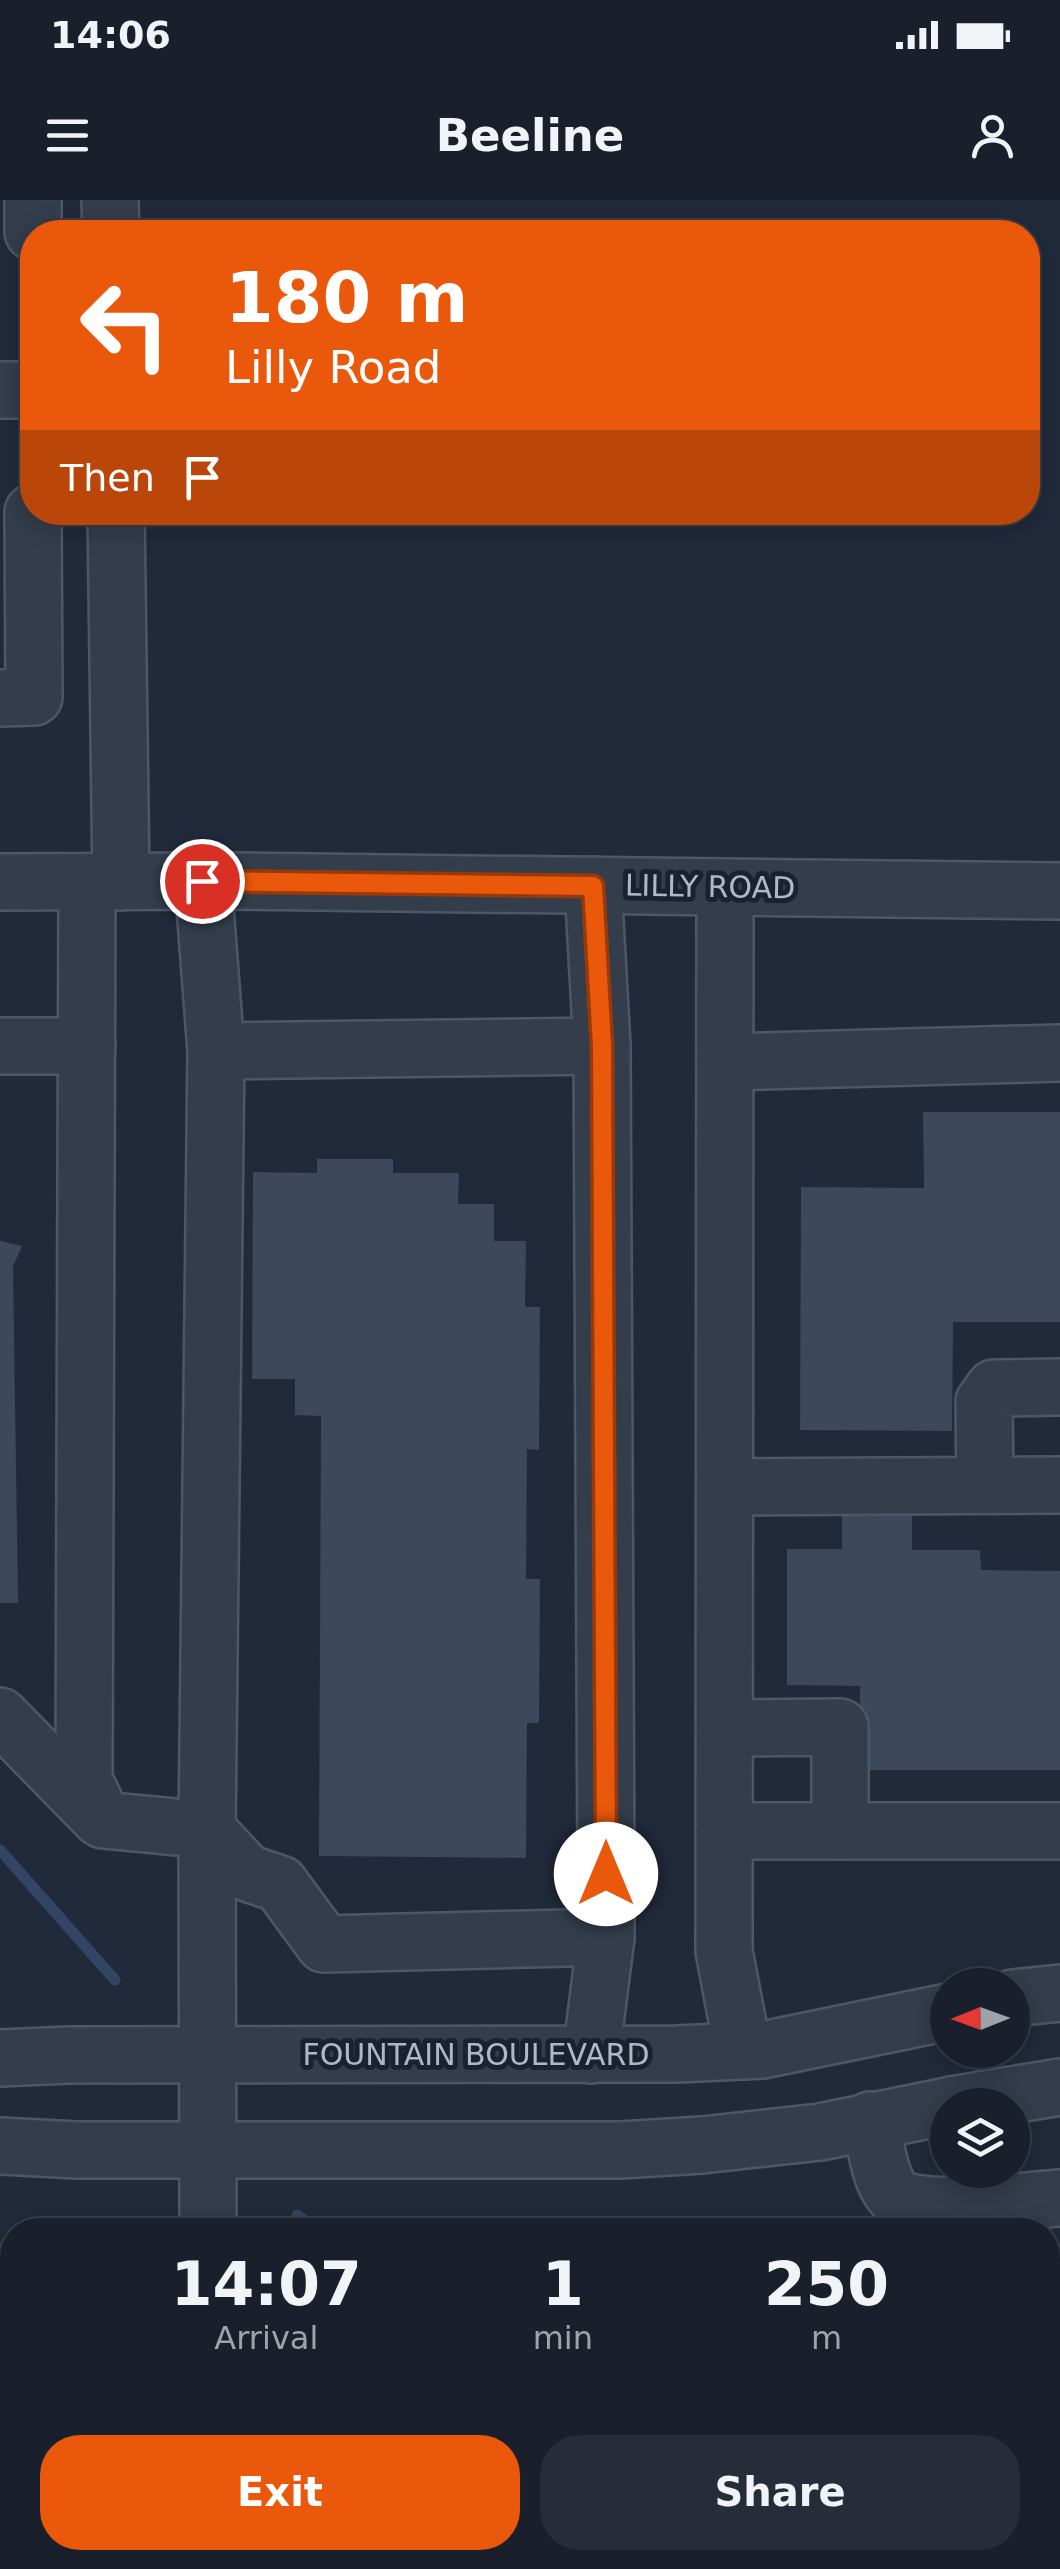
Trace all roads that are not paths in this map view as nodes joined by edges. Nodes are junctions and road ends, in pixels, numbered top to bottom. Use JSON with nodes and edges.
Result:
{"nodes":[{"id":1,"x":33,"y":525,"type":"edge"},
{"id":2,"x":116,"y":525,"type":"edge"},
{"id":3,"x":0,"y":698,"type":"edge"},
{"id":4,"x":202,"y":881,"type":"junction"},
{"id":5,"x":0,"y":882,"type":"edge"},
{"id":6,"x":104,"y":882,"type":"junction"},
{"id":7,"x":593,"y":886,"type":"junction"},
{"id":8,"x":726,"y":887,"type":"junction"},
{"id":9,"x":1060,"y":890,"type":"edge"},
{"id":10,"x":0,"y":1046,"type":"edge"},
{"id":11,"x":87,"y":1046,"type":"junction"},
{"id":12,"x":602,"y":1046,"type":"junction"},
{"id":13,"x":216,"y":1051,"type":"junction"},
{"id":14,"x":1060,"y":1053,"type":"edge"},
{"id":15,"x":725,"y":1062,"type":"junction"},
{"id":16,"x":1060,"y":1387,"type":"edge"},
{"id":17,"x":985,"y":1485,"type":"junction"},
{"id":18,"x":1060,"y":1485,"type":"edge"},
{"id":19,"x":725,"y":1486,"type":"junction"},
{"id":20,"x":0,"y":1716,"type":"edge"},
{"id":21,"x":724,"y":1728,"type":"junction"},
{"id":22,"x":102,"y":1820,"type":"junction"},
{"id":23,"x":207,"y":1830,"type":"junction"},
{"id":24,"x":724,"y":1831,"type":"junction"},
{"id":25,"x":840,"y":1831,"type":"junction"},
{"id":26,"x":1060,"y":1831,"type":"edge"},
{"id":27,"x":606,"y":1937,"type":"junction"},
{"id":28,"x":1060,"y":1994,"type":"edge"},
{"id":29,"x":1030,"y":1996,"type":"edge"},
{"id":30,"x":930,"y":2016,"type":"edge"},
{"id":31,"x":743,"y":2050,"type":"junction"},
{"id":32,"x":209,"y":2055,"type":"junction"},
{"id":33,"x":592,"y":2055,"type":"junction"},
{"id":34,"x":0,"y":2058,"type":"edge"},
{"id":35,"x":1060,"y":2087,"type":"edge"},
{"id":36,"x":1030,"y":2092,"type":"edge"},
{"id":37,"x":930,"y":2109,"type":"edge"},
{"id":38,"x":870,"y":2120,"type":"junction"},
{"id":39,"x":0,"y":2146,"type":"edge"},
{"id":40,"x":208,"y":2150,"type":"junction"},
{"id":41,"x":1060,"y":2198,"type":"edge"},
{"id":42,"x":208,"y":2218,"type":"edge"}],
"edges":[{"from":1,"to":3,"type":"street"},
{"from":2,"to":6,"type":"street"},
{"from":4,"to":6,"type":"street","name":"LILLY ROAD"},
{"from":4,"to":7,"type":"street","name":"LILLY ROAD"},
{"from":4,"to":13,"type":"street"},
{"from":5,"to":6,"type":"street","name":"LILLY ROAD"},
{"from":6,"to":11,"type":"street"},
{"from":7,"to":8,"type":"street","name":"LILLY ROAD"},
{"from":7,"to":12,"type":"street"},
{"from":8,"to":9,"type":"street","name":"LILLY ROAD"},
{"from":8,"to":15,"type":"street"},
{"from":10,"to":11,"type":"street"},
{"from":11,"to":22,"type":"street"},
{"from":12,"to":13,"type":"street"},
{"from":12,"to":27,"type":"street"},
{"from":13,"to":23,"type":"street"},
{"from":14,"to":15,"type":"street"},
{"from":15,"to":19,"type":"street"},
{"from":16,"to":17,"type":"street"},
{"from":17,"to":18,"type":"street"},
{"from":17,"to":19,"type":"street"},
{"from":19,"to":21,"type":"street"},
{"from":20,"to":22,"type":"street"},
{"from":21,"to":24,"type":"street"},
{"from":21,"to":25,"type":"street"},
{"from":22,"to":23,"type":"street"},
{"from":23,"to":27,"type":"street"},
{"from":23,"to":32,"type":"street"},
{"from":24,"to":25,"type":"street"},
{"from":24,"to":31,"type":"street"},
{"from":25,"to":26,"type":"street"},
{"from":27,"to":33,"type":"street"},
{"from":28,"to":29,"type":"street"},
{"from":30,"to":31,"type":"street","name":"FOUNTAIN BOULEVARD"},
{"from":31,"to":33,"type":"street","name":"FOUNTAIN BOULEVARD"},
{"from":32,"to":33,"type":"street","name":"FOUNTAIN BOULEVARD"},
{"from":32,"to":34,"type":"street","name":"FOUNTAIN BOULEVARD"},
{"from":32,"to":40,"type":"street"},
{"from":35,"to":36,"type":"street"},
{"from":37,"to":38,"type":"street"},
{"from":38,"to":40,"type":"street"},
{"from":38,"to":41,"type":"street"},
{"from":39,"to":40,"type":"street"},
{"from":40,"to":42,"type":"street"}]}
